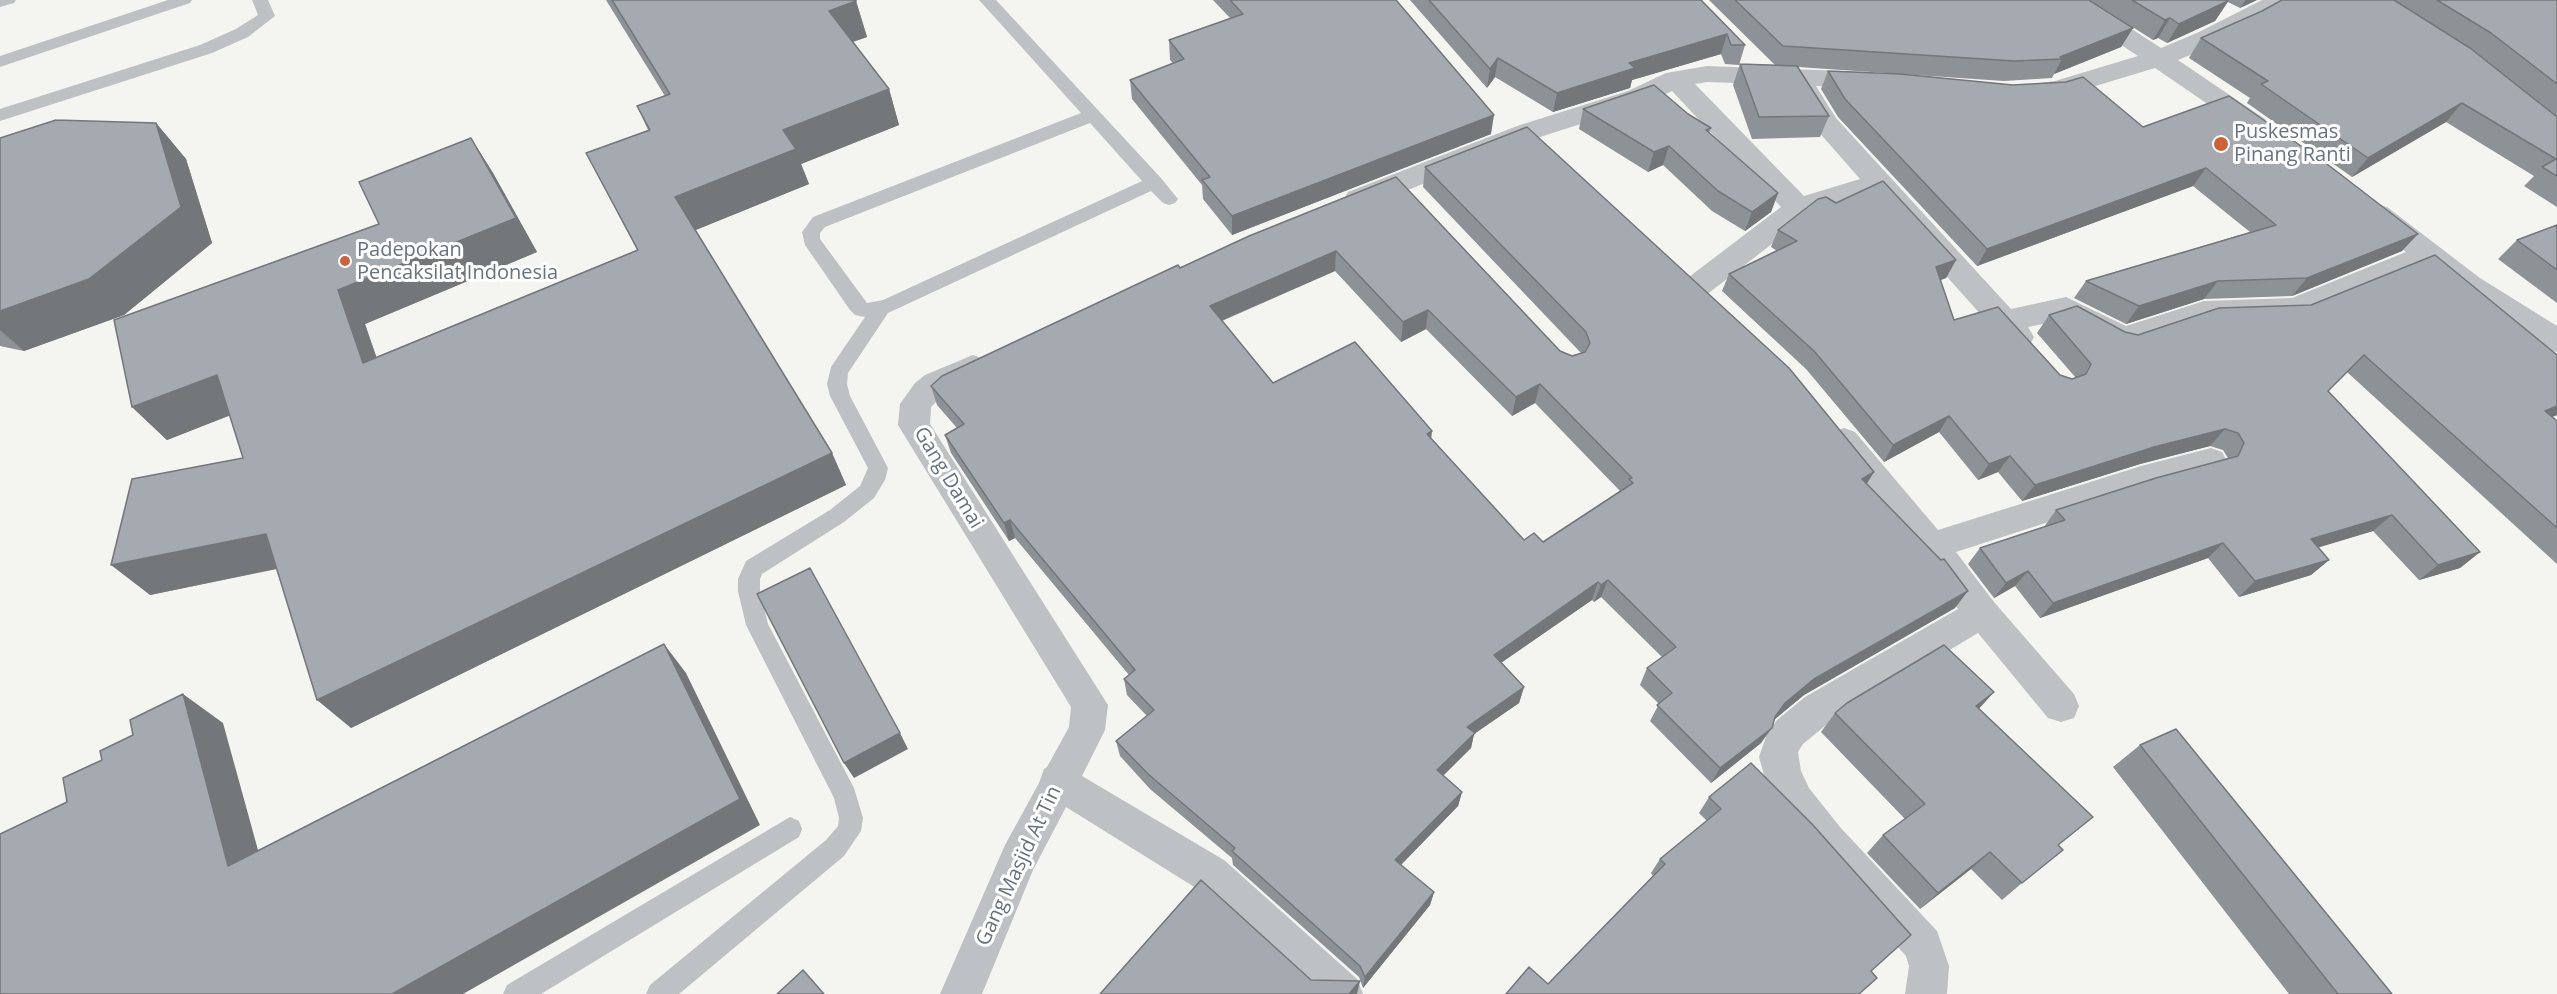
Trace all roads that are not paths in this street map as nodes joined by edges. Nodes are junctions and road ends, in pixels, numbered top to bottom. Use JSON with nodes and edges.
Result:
{"nodes":[{"id":1,"x":8,"y":0,"type":"edge"},
{"id":2,"x":184,"y":0,"type":"edge"},
{"id":3,"x":260,"y":0,"type":"edge"},
{"id":4,"x":987,"y":0,"type":"edge"},
{"id":5,"x":2069,"y":0,"type":"edge"},
{"id":6,"x":2281,"y":0,"type":"edge"},
{"id":7,"x":0,"y":2,"type":"edge"},
{"id":8,"x":2213,"y":5,"type":"edge"},
{"id":9,"x":2239,"y":22,"type":"junction"},
{"id":10,"x":1743,"y":50,"type":"edge"},
{"id":11,"x":2160,"y":58,"type":"junction"},
{"id":12,"x":0,"y":62,"type":"edge"},
{"id":13,"x":1768,"y":76,"type":"junction"},
{"id":14,"x":1797,"y":76,"type":"junction"},
{"id":15,"x":1675,"y":80,"type":"junction"},
{"id":16,"x":1892,"y":81,"type":"edge"},
{"id":17,"x":2014,"y":91,"type":"edge"},
{"id":18,"x":1093,"y":114,"type":"junction"},
{"id":19,"x":0,"y":115,"type":"edge"},
{"id":20,"x":1491,"y":116,"type":"edge"},
{"id":21,"x":1520,"y":136,"type":"junction"},
{"id":22,"x":2276,"y":140,"type":"edge"},
{"id":23,"x":1552,"y":156,"type":"edge"},
{"id":24,"x":1155,"y":182,"type":"junction"},
{"id":25,"x":1400,"y":183,"type":"junction"},
{"id":26,"x":1877,"y":183,"type":"junction"},
{"id":27,"x":1169,"y":199,"type":"dead end"},
{"id":28,"x":2360,"y":201,"type":"edge"},
{"id":29,"x":1420,"y":205,"type":"edge"},
{"id":30,"x":1337,"y":208,"type":"edge"},
{"id":31,"x":1799,"y":208,"type":"junction"},
{"id":32,"x":2429,"y":254,"type":"junction"},
{"id":33,"x":881,"y":308,"type":"junction"},
{"id":34,"x":1718,"y":309,"type":"edge"},
{"id":35,"x":2005,"y":321,"type":"junction"},
{"id":36,"x":2557,"y":341,"type":"edge"},
{"id":37,"x":1003,"y":353,"type":"edge"},
{"id":38,"x":2037,"y":356,"type":"edge"},
{"id":39,"x":1827,"y":420,"type":"edge"},
{"id":40,"x":2211,"y":461,"type":"edge"},
{"id":41,"x":1931,"y":546,"type":"junction"},
{"id":42,"x":1982,"y":613,"type":"junction"},
{"id":43,"x":1090,"y":705,"type":"joint"},
{"id":44,"x":2061,"y":706,"type":"dead end"},
{"id":45,"x":1057,"y":781,"type":"junction"},
{"id":46,"x":790,"y":829,"type":"dead end"},
{"id":47,"x":516,"y":994,"type":"edge"},
{"id":48,"x":659,"y":994,"type":"edge"},
{"id":49,"x":961,"y":994,"type":"edge"},
{"id":50,"x":1342,"y":994,"type":"edge"},
{"id":51,"x":1926,"y":994,"type":"edge"}],
"edges":[{"from":1,"to":7,"type":"lane"},
{"from":2,"to":12,"type":"lane"},
{"from":3,"to":19,"type":"lane"},
{"from":4,"to":18,"type":"lane"},
{"from":5,"to":11,"type":"street"},
{"from":6,"to":9,"type":"street"},
{"from":8,"to":9,"type":"street"},
{"from":9,"to":11,"type":"street"},
{"from":10,"to":13,"type":"street"},
{"from":11,"to":17,"type":"street"},
{"from":11,"to":22,"type":"street"},
{"from":13,"to":14,"type":"street"},
{"from":13,"to":15,"type":"street"},
{"from":14,"to":16,"type":"street"},
{"from":14,"to":26,"type":"street"},
{"from":15,"to":21,"type":"street"},
{"from":15,"to":31,"type":"street"},
{"from":18,"to":24,"type":"lane"},
{"from":18,"to":33,"type":"lane"},
{"from":20,"to":21,"type":"street"},
{"from":21,"to":23,"type":"street"},
{"from":21,"to":25,"type":"street"},
{"from":24,"to":27,"type":"lane"},
{"from":24,"to":33,"type":"lane"},
{"from":25,"to":29,"type":"street"},
{"from":25,"to":30,"type":"street"},
{"from":26,"to":31,"type":"street"},
{"from":26,"to":35,"type":"street"},
{"from":28,"to":32,"type":"street"},
{"from":31,"to":34,"type":"street"},
{"from":32,"to":35,"type":"street"},
{"from":32,"to":36,"type":"street"},
{"from":33,"to":48,"type":"lane"},
{"from":35,"to":38,"type":"street"},
{"from":37,"to":43,"type":"street","name":"Gang Damai"},
{"from":39,"to":41,"type":"street"},
{"from":40,"to":41,"type":"street"},
{"from":41,"to":42,"type":"street"},
{"from":42,"to":44,"type":"street"},
{"from":42,"to":51,"type":"street"},
{"from":43,"to":45,"type":"street","name":"Gang Masjid At Tin"},
{"from":45,"to":49,"type":"street","name":"Gang Masjid At Tin"},
{"from":45,"to":50,"type":"street"},
{"from":46,"to":47,"type":"lane"}]}
